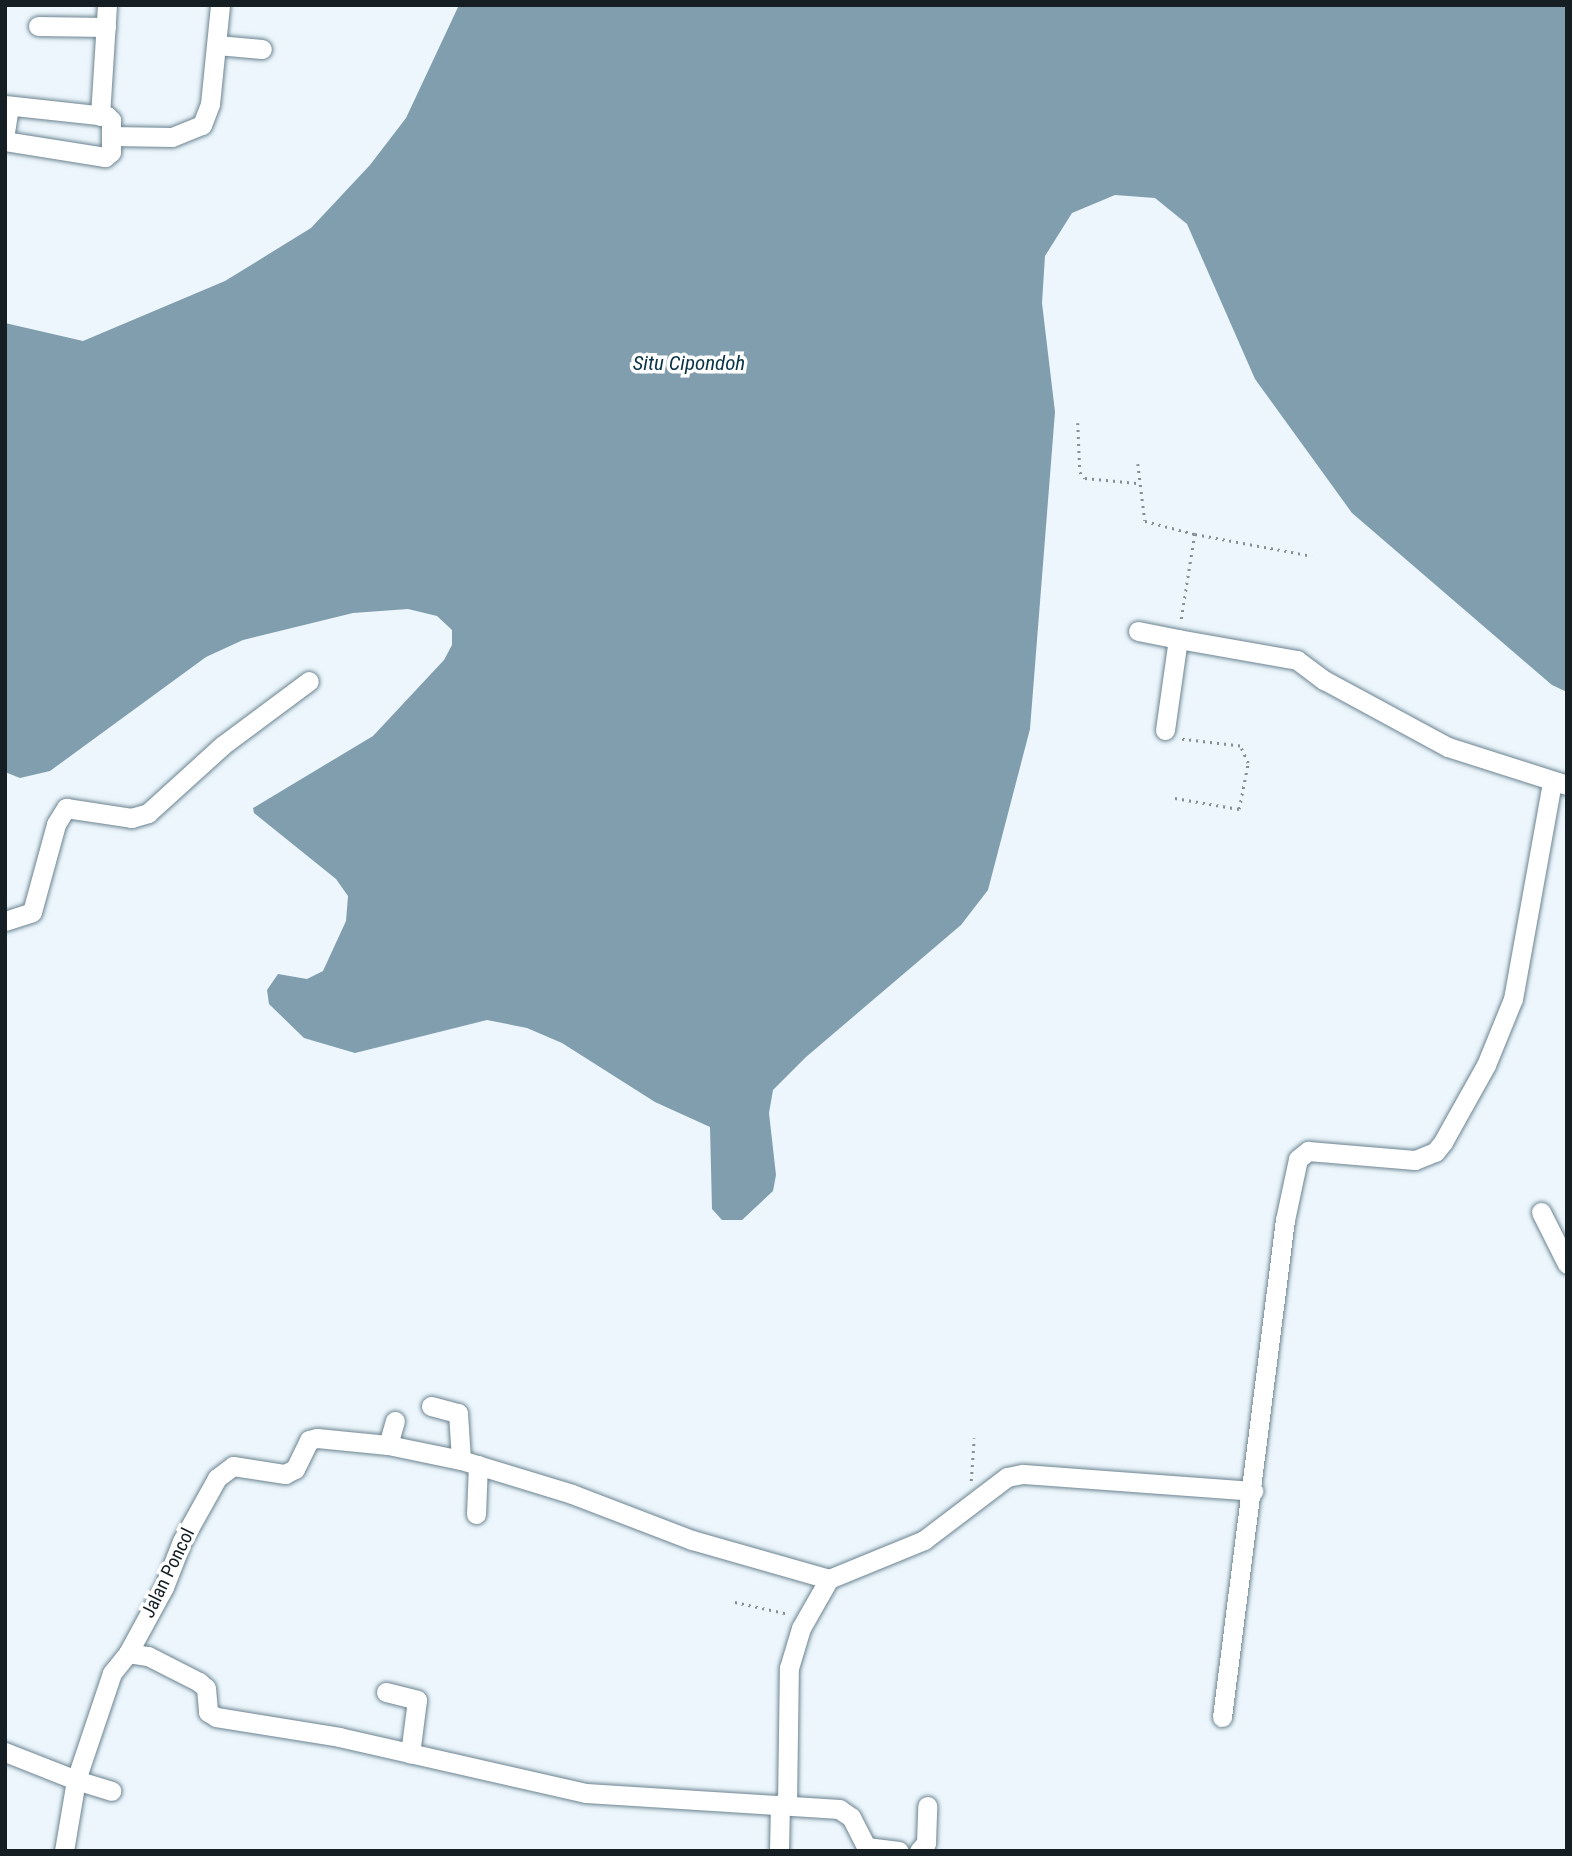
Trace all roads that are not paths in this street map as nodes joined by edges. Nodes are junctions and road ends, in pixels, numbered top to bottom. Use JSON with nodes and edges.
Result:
{"nodes":[{"id":1,"x":107,"y":5,"type":"edge"},
{"id":2,"x":220,"y":5,"type":"edge"},
{"id":3,"x":37,"y":26,"type":"dead end"},
{"id":4,"x":106,"y":27,"type":"junction"},
{"id":5,"x":218,"y":45,"type":"junction"},
{"id":6,"x":262,"y":49,"type":"dead end"},
{"id":7,"x":7,"y":106,"type":"edge"},
{"id":8,"x":100,"y":116,"type":"junction"},
{"id":9,"x":5,"y":132,"type":"edge"},
{"id":10,"x":111,"y":136,"type":"junction"},
{"id":11,"x":5,"y":141,"type":"edge"},
{"id":12,"x":1138,"y":631,"type":"dead end"},
{"id":13,"x":1178,"y":639,"type":"junction"},
{"id":14,"x":309,"y":681,"type":"dead end"},
{"id":15,"x":1164,"y":730,"type":"road end"},
{"id":16,"x":1560,"y":784,"type":"edge"},
{"id":17,"x":5,"y":921,"type":"edge"},
{"id":18,"x":1541,"y":1212,"type":"dead end"},
{"id":19,"x":1567,"y":1264,"type":"edge"},
{"id":20,"x":431,"y":1406,"type":"dead end"},
{"id":21,"x":396,"y":1421,"type":"dead end"},
{"id":22,"x":388,"y":1445,"type":"junction"},
{"id":23,"x":470,"y":1462,"type":"junction"},
{"id":24,"x":1253,"y":1491,"type":"junction"},
{"id":25,"x":477,"y":1514,"type":"dead end"},
{"id":26,"x":829,"y":1578,"type":"junction"},
{"id":27,"x":128,"y":1653,"type":"junction"},
{"id":28,"x":386,"y":1692,"type":"dead end"},
{"id":29,"x":1222,"y":1717,"type":"dead end"},
{"id":30,"x":5,"y":1752,"type":"edge"},
{"id":31,"x":410,"y":1754,"type":"junction"},
{"id":32,"x":76,"y":1780,"type":"junction"},
{"id":33,"x":111,"y":1791,"type":"dead end"},
{"id":34,"x":783,"y":1805,"type":"junction"},
{"id":35,"x":927,"y":1806,"type":"dead end"},
{"id":36,"x":64,"y":1851,"type":"edge"},
{"id":37,"x":779,"y":1851,"type":"edge"},
{"id":38,"x":899,"y":1851,"type":"edge"},
{"id":39,"x":919,"y":1851,"type":"edge"}],
"edges":[{"from":1,"to":4,"type":"street"},
{"from":2,"to":5,"type":"street"},
{"from":3,"to":4,"type":"street"},
{"from":4,"to":8,"type":"street"},
{"from":5,"to":6,"type":"street"},
{"from":5,"to":10,"type":"street"},
{"from":7,"to":8,"type":"street"},
{"from":7,"to":9,"type":"street"},
{"from":8,"to":10,"type":"street"},
{"from":10,"to":11,"type":"street"},
{"from":12,"to":13,"type":"street"},
{"from":13,"to":15,"type":"street"},
{"from":13,"to":16,"type":"street"},
{"from":14,"to":17,"type":"street"},
{"from":16,"to":24,"type":"street"},
{"from":18,"to":19,"type":"street"},
{"from":20,"to":23,"type":"street"},
{"from":21,"to":22,"type":"street"},
{"from":22,"to":23,"type":"street"},
{"from":22,"to":27,"type":"street","name":"Jalan Poncol"},
{"from":23,"to":25,"type":"street"},
{"from":23,"to":26,"type":"street"},
{"from":24,"to":26,"type":"street"},
{"from":24,"to":29,"type":"street"},
{"from":26,"to":34,"type":"street"},
{"from":27,"to":31,"type":"street"},
{"from":27,"to":32,"type":"street","name":"Jalan Poncol"},
{"from":28,"to":31,"type":"street"},
{"from":30,"to":32,"type":"street"},
{"from":31,"to":34,"type":"street"},
{"from":32,"to":33,"type":"street"},
{"from":32,"to":36,"type":"street","name":"Jalan Poncol"},
{"from":34,"to":37,"type":"street"},
{"from":34,"to":38,"type":"street"},
{"from":35,"to":39,"type":"street"}]}
